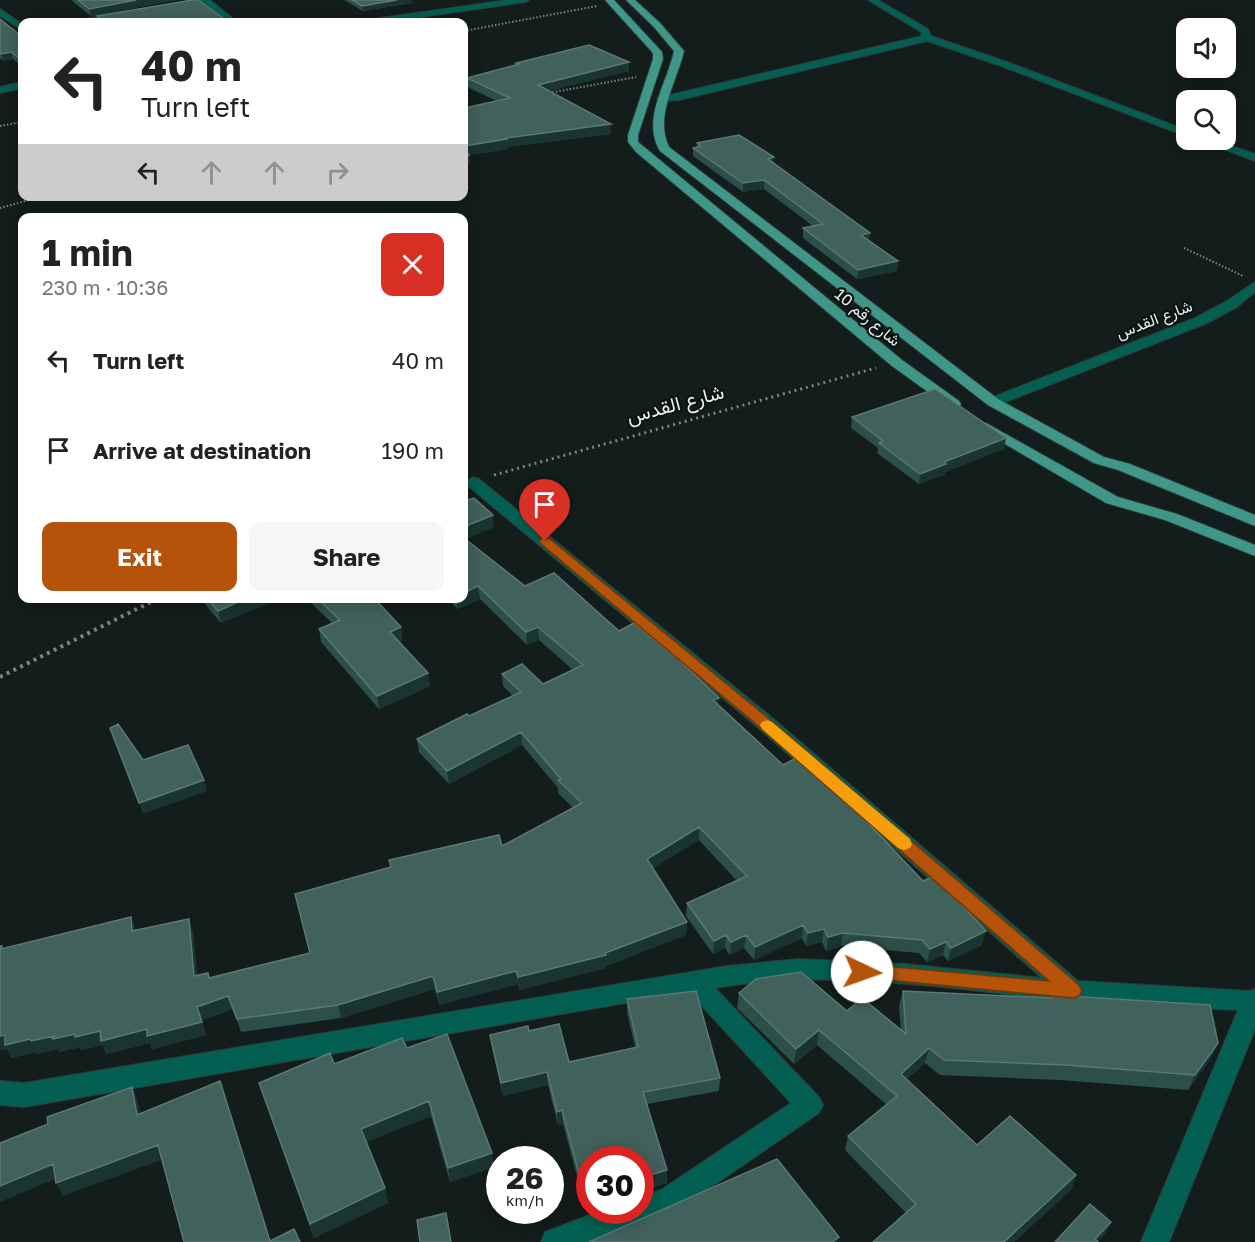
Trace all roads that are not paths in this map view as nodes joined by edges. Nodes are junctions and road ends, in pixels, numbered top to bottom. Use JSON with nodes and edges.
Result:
{"nodes":[{"id":1,"x":205,"y":0,"type":"edge"},
{"id":2,"x":525,"y":0,"type":"edge"},
{"id":3,"x":630,"y":0,"type":"edge"},
{"id":4,"x":872,"y":0,"type":"edge"},
{"id":5,"x":610,"y":2,"type":"edge"},
{"id":6,"x":425,"y":4,"type":"dead end"},
{"id":7,"x":169,"y":6,"type":"edge"},
{"id":8,"x":0,"y":12,"type":"edge"},
{"id":9,"x":134,"y":12,"type":"edge"},
{"id":10,"x":440,"y":12,"type":"junction"},
{"id":11,"x":99,"y":18,"type":"edge"},
{"id":12,"x":228,"y":18,"type":"edge"},
{"id":13,"x":400,"y":18,"type":"edge"},
{"id":14,"x":18,"y":25,"type":"edge"},
{"id":15,"x":927,"y":38,"type":"junction"},
{"id":16,"x":18,"y":86,"type":"edge"},
{"id":17,"x":0,"y":90,"type":"edge"},
{"id":18,"x":662,"y":98,"type":"junction"},
{"id":19,"x":1176,"y":129,"type":"edge"},
{"id":20,"x":1233,"y":150,"type":"edge"},
{"id":21,"x":1255,"y":158,"type":"edge"},
{"id":22,"x":1250,"y":281,"type":"edge"},
{"id":23,"x":993,"y":402,"type":"junction"},
{"id":24,"x":473,"y":482,"type":"road end"},
{"id":25,"x":1255,"y":521,"type":"edge"},
{"id":26,"x":1255,"y":551,"type":"edge"},
{"id":27,"x":694,"y":982,"type":"junction"},
{"id":28,"x":1073,"y":991,"type":"junction"},
{"id":29,"x":1254,"y":1000,"type":"edge"},
{"id":30,"x":0,"y":1093,"type":"edge"},
{"id":31,"x":654,"y":1205,"type":"edge"},
{"id":32,"x":603,"y":1224,"type":"edge"},
{"id":33,"x":555,"y":1242,"type":"edge"},
{"id":34,"x":1155,"y":1242,"type":"edge"}],
"edges":[{"from":1,"to":7,"type":"street"},
{"from":1,"to":12,"type":"street"},
{"from":2,"to":10,"type":"street"},
{"from":3,"to":18,"type":"main road","name":"شارع رقم 10"},
{"from":4,"to":15,"type":"street"},
{"from":5,"to":26,"type":"main road","name":"شارع رقم 10"},
{"from":6,"to":10,"type":"street"},
{"from":8,"to":14,"type":"street"},
{"from":9,"to":11,"type":"street"},
{"from":10,"to":13,"type":"street"},
{"from":15,"to":18,"type":"street"},
{"from":15,"to":19,"type":"street"},
{"from":16,"to":17,"type":"street"},
{"from":18,"to":23,"type":"main road","name":"شارع رقم 10"},
{"from":20,"to":21,"type":"street"},
{"from":22,"to":23,"type":"street","name":"شارع القدس"},
{"from":23,"to":25,"type":"main road","name":"شارع رقم 10"},
{"from":24,"to":28,"type":"street"},
{"from":27,"to":28,"type":"street"},
{"from":27,"to":30,"type":"street"},
{"from":27,"to":31,"type":"street"},
{"from":28,"to":29,"type":"street"},
{"from":29,"to":34,"type":"street"},
{"from":32,"to":33,"type":"street"}]}
